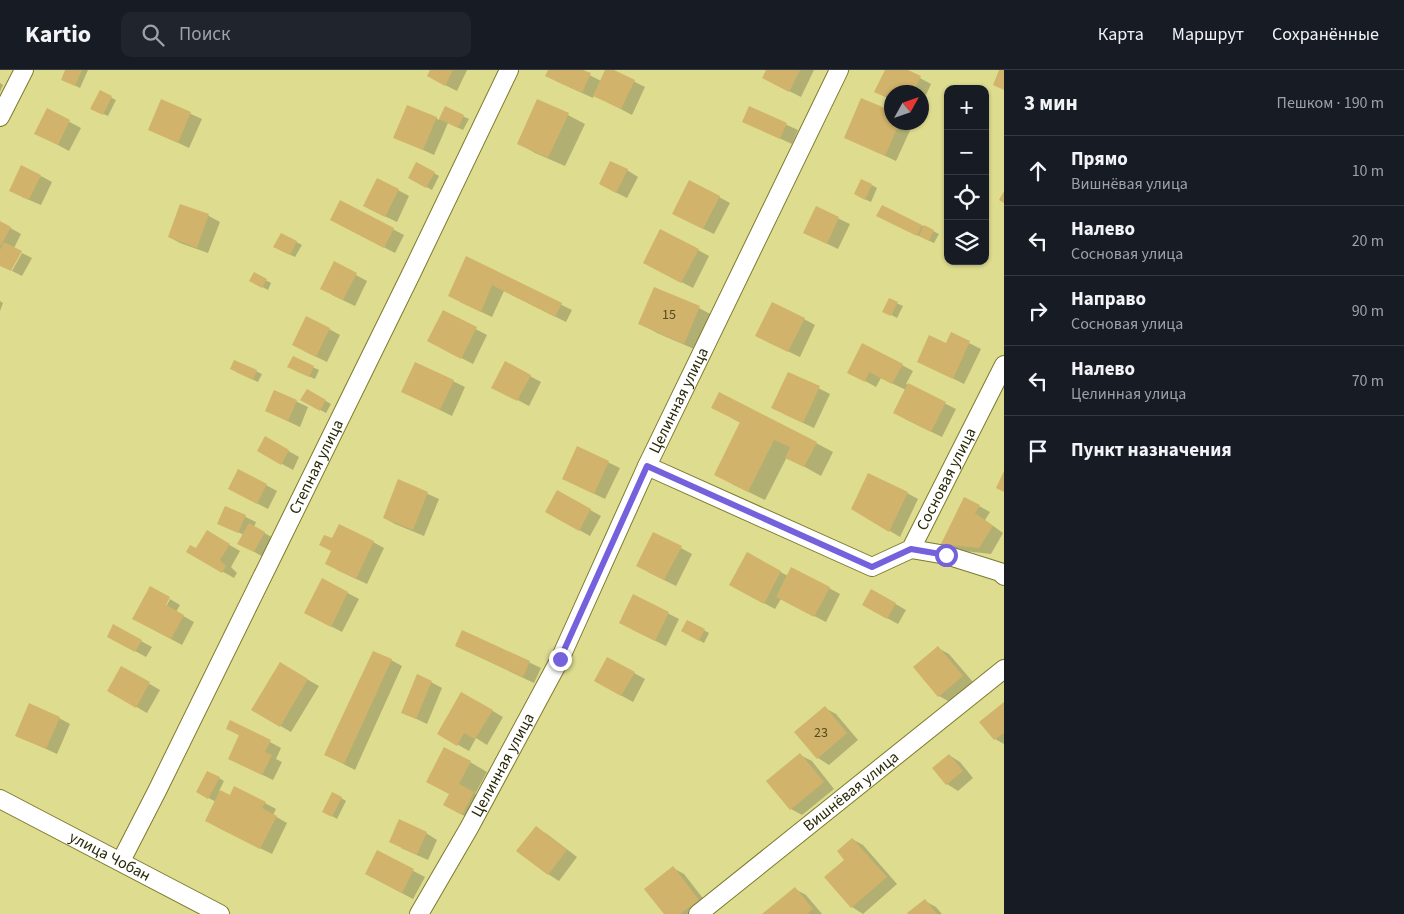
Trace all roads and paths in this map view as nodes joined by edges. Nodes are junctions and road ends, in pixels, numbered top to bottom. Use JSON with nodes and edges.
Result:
{"nodes":[{"id":1,"x":24,"y":70,"type":"edge"},
{"id":2,"x":509,"y":70,"type":"edge"},
{"id":3,"x":839,"y":70,"type":"edge"},
{"id":4,"x":0,"y":117,"type":"edge"},
{"id":5,"x":1004,"y":366,"type":"edge"},
{"id":6,"x":647,"y":466,"type":"junction"},
{"id":7,"x":911,"y":549,"type":"junction"},
{"id":8,"x":1004,"y":576,"type":"edge"},
{"id":9,"x":1004,"y":669,"type":"edge"},
{"id":10,"x":0,"y":799,"type":"edge"},
{"id":11,"x":120,"y":861,"type":"junction"},
{"id":12,"x":220,"y":914,"type":"edge"},
{"id":13,"x":419,"y":914,"type":"edge"},
{"id":14,"x":698,"y":914,"type":"edge"}],
"edges":[{"from":1,"to":4,"type":"street"},
{"from":2,"to":11,"type":"street","name":"Степная улица"},
{"from":3,"to":6,"type":"street","name":"Целинная улица"},
{"from":5,"to":7,"type":"street","name":"Сосновая улица"},
{"from":6,"to":7,"type":"street","name":"Сосновая улица"},
{"from":6,"to":13,"type":"street","name":"Целинная улица"},
{"from":7,"to":8,"type":"street"},
{"from":9,"to":14,"type":"street","name":"Вишнёвая улица"},
{"from":10,"to":11,"type":"street","name":"улица Чобан"},
{"from":11,"to":12,"type":"street","name":"улица Чобан"}]}
